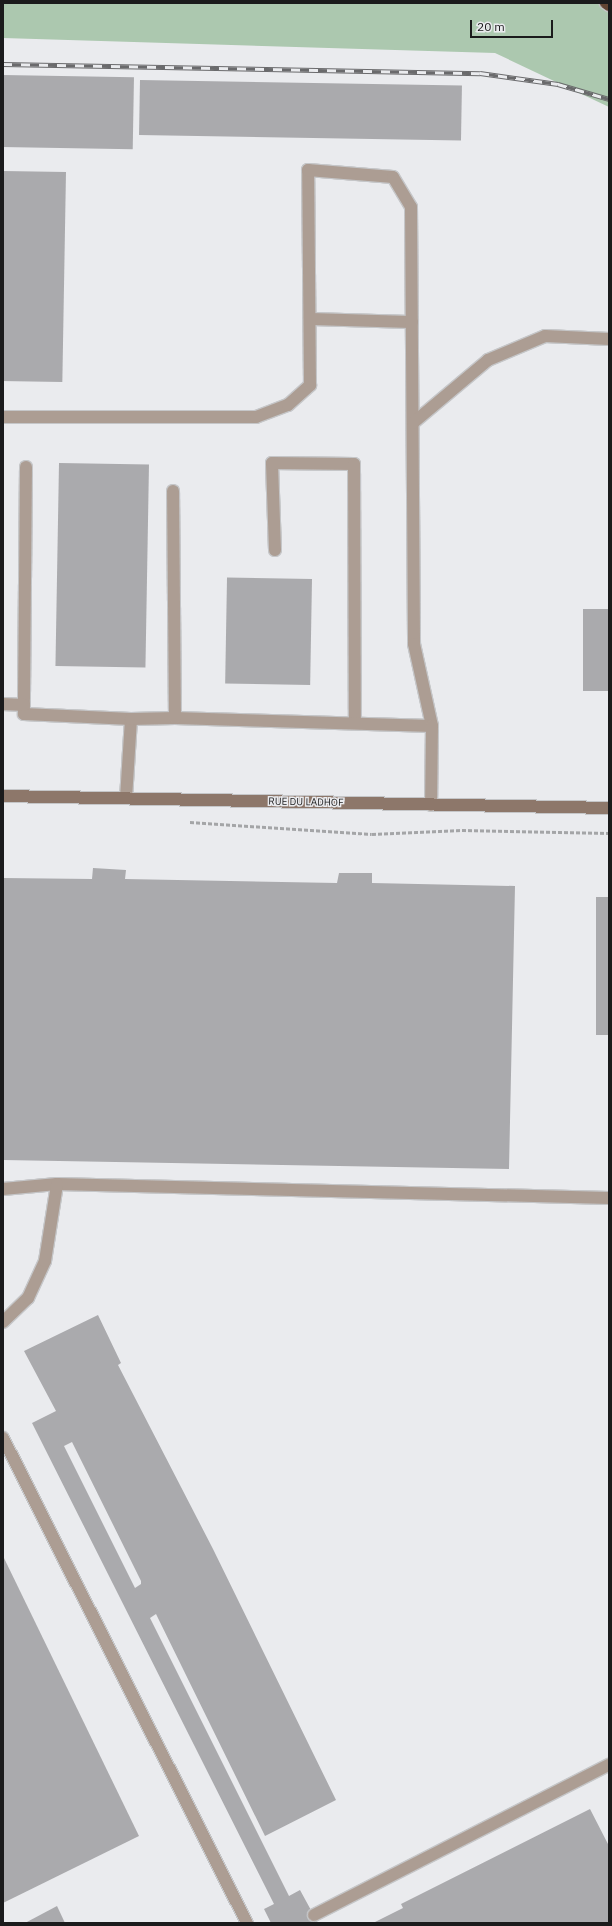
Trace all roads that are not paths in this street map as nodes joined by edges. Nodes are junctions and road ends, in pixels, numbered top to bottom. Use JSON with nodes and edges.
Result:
{"nodes":[{"id":1,"x":606,"y":3,"type":"edge"},
{"id":2,"x":609,"y":5,"type":"edge"},
{"id":3,"x":310,"y":319,"type":"junction"},
{"id":4,"x":412,"y":322,"type":"junction"},
{"id":5,"x":609,"y":339,"type":"edge"},
{"id":6,"x":3,"y":417,"type":"edge"},
{"id":7,"x":413,"y":423,"type":"junction"},
{"id":8,"x":26,"y":467,"type":"dead end"},
{"id":9,"x":173,"y":491,"type":"dead end"},
{"id":10,"x":275,"y":550,"type":"dead end"},
{"id":11,"x":3,"y":704,"type":"edge"},
{"id":12,"x":24,"y":704,"type":"junction"},
{"id":13,"x":174,"y":718,"type":"junction"},
{"id":14,"x":131,"y":719,"type":"junction"},
{"id":15,"x":355,"y":724,"type":"junction"},
{"id":16,"x":432,"y":726,"type":"junction"},
{"id":17,"x":3,"y":796,"type":"edge"},
{"id":18,"x":126,"y":798,"type":"junction"},
{"id":19,"x":431,"y":804,"type":"junction"},
{"id":20,"x":609,"y":808,"type":"edge"},
{"id":21,"x":57,"y":1184,"type":"junction"},
{"id":22,"x":3,"y":1189,"type":"edge"},
{"id":23,"x":609,"y":1198,"type":"edge"},
{"id":24,"x":3,"y":1322,"type":"edge"},
{"id":25,"x":3,"y":1438,"type":"edge"},
{"id":26,"x":8,"y":1459,"type":"edge"},
{"id":27,"x":609,"y":1765,"type":"edge"},
{"id":28,"x":314,"y":1915,"type":"dead end"},
{"id":29,"x":247,"y":1923,"type":"edge"}],
"edges":[{"from":1,"to":2,"type":"highway"},
{"from":3,"to":4,"type":"lane"},
{"from":3,"to":4,"type":"lane"},
{"from":3,"to":6,"type":"lane"},
{"from":4,"to":7,"type":"lane"},
{"from":5,"to":7,"type":"lane"},
{"from":7,"to":16,"type":"lane"},
{"from":8,"to":12,"type":"lane"},
{"from":9,"to":13,"type":"lane"},
{"from":10,"to":15,"type":"lane"},
{"from":11,"to":12,"type":"lane"},
{"from":12,"to":14,"type":"lane"},
{"from":13,"to":14,"type":"lane"},
{"from":13,"to":15,"type":"lane"},
{"from":14,"to":18,"type":"lane"},
{"from":15,"to":16,"type":"lane"},
{"from":16,"to":19,"type":"lane"},
{"from":17,"to":18,"type":"main road","name":"RUE DU LADHOF"},
{"from":18,"to":19,"type":"main road","name":"RUE DU LADHOF"},
{"from":19,"to":20,"type":"main road","name":"RUE DU LADHOF"},
{"from":21,"to":22,"type":"lane"},
{"from":21,"to":23,"type":"lane"},
{"from":21,"to":24,"type":"lane"},
{"from":25,"to":26,"type":"lane"},
{"from":26,"to":29,"type":"lane"},
{"from":27,"to":28,"type":"lane"}]}
